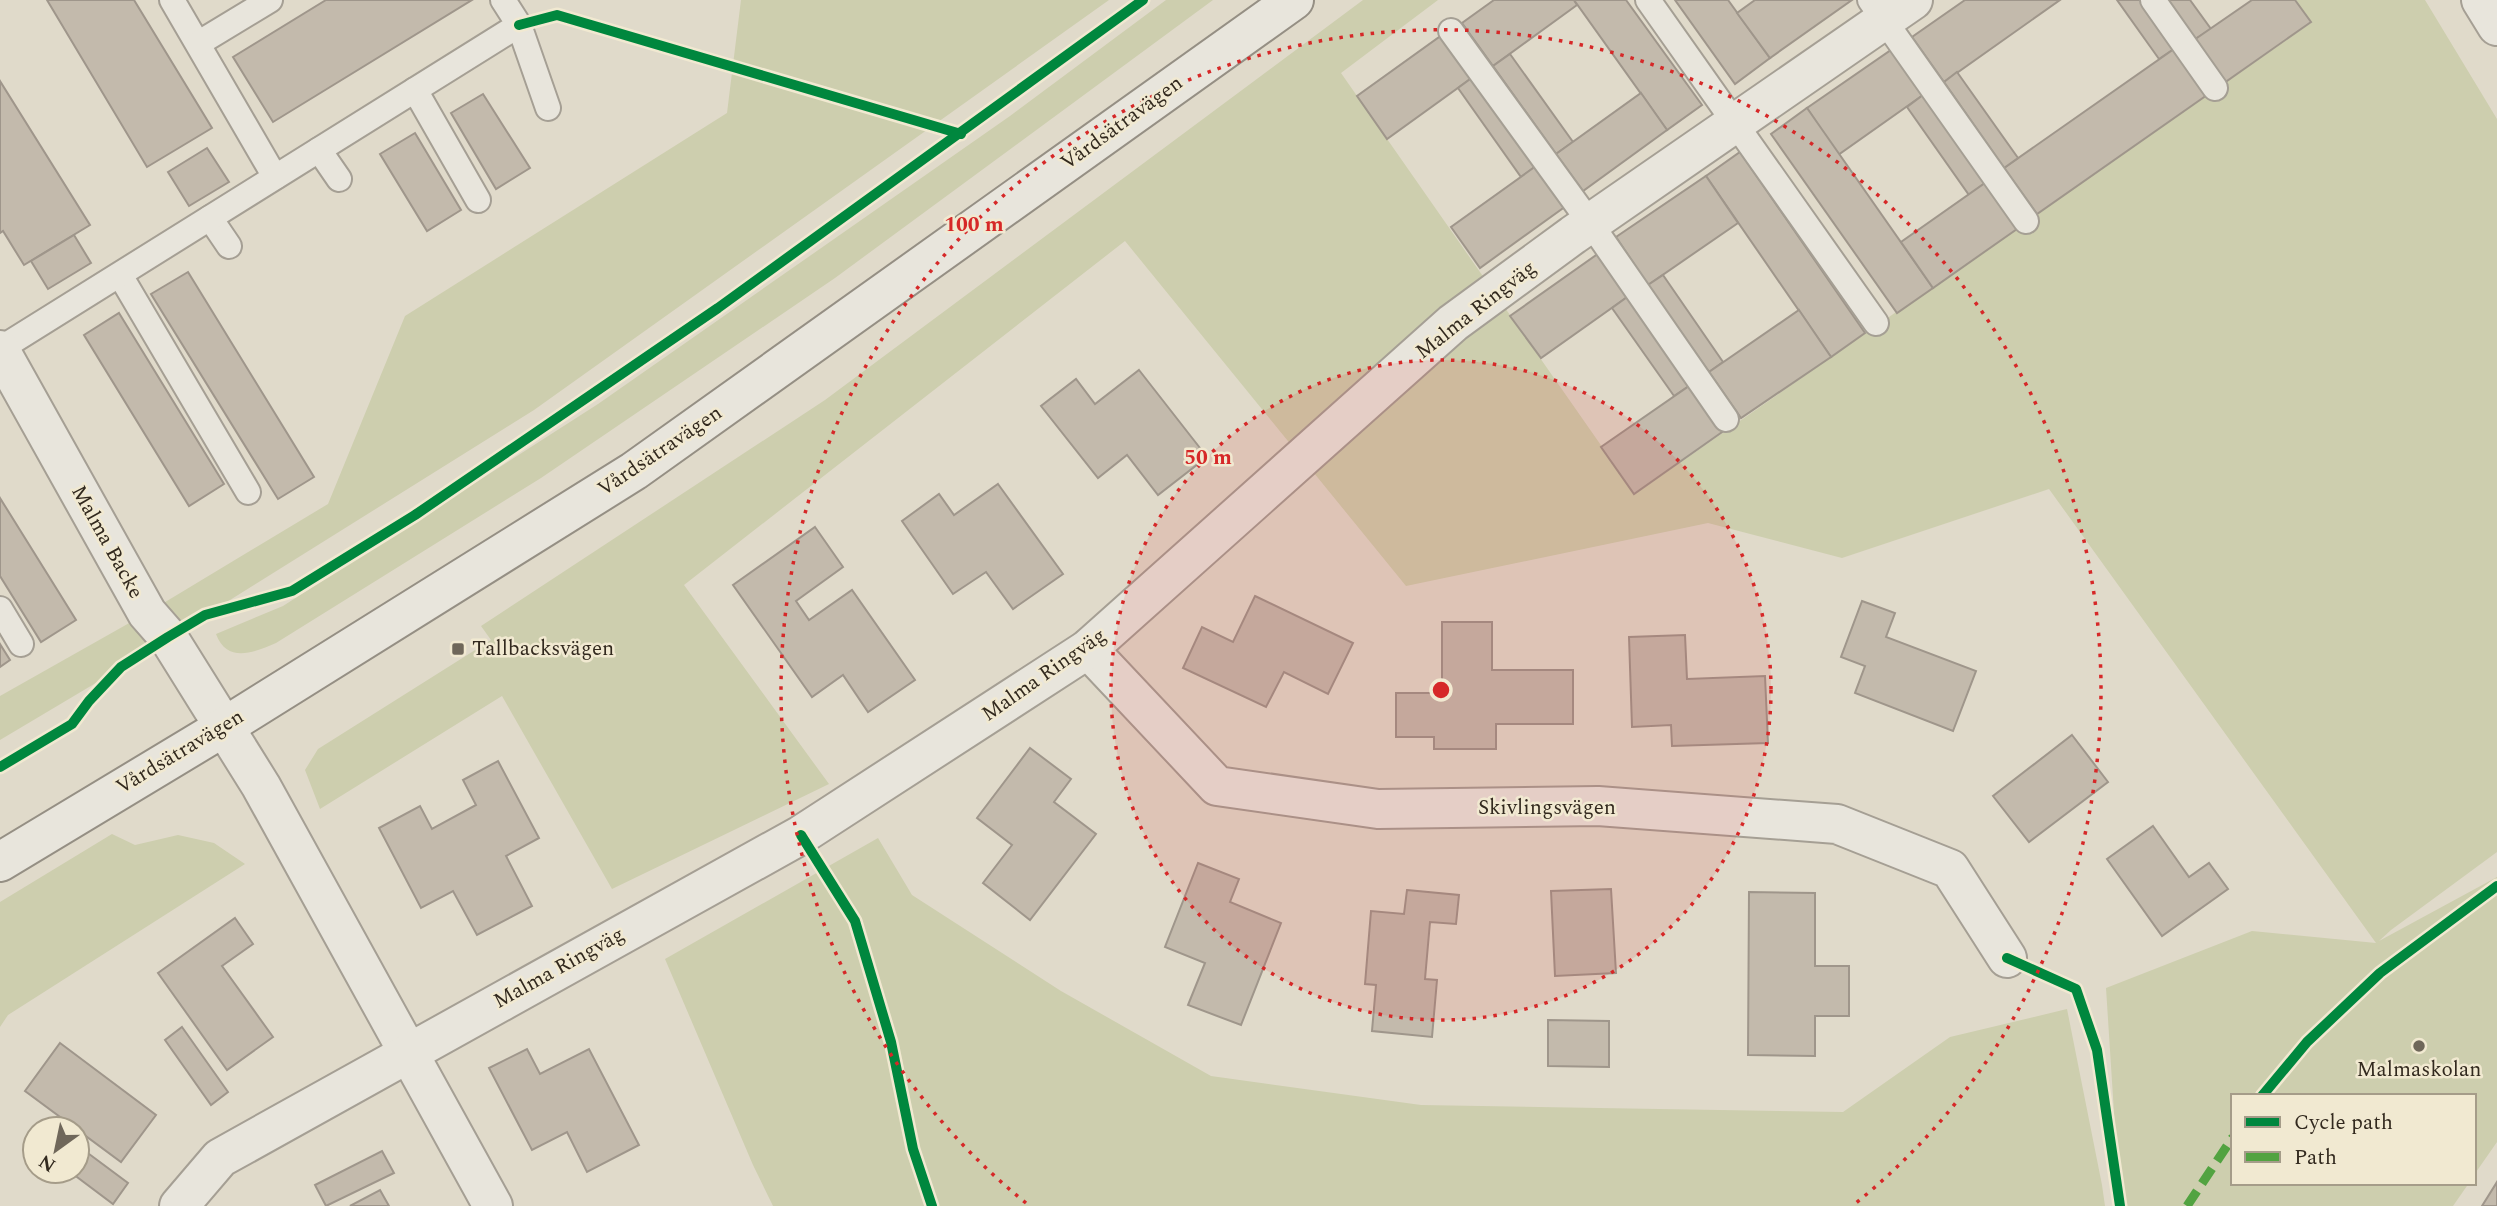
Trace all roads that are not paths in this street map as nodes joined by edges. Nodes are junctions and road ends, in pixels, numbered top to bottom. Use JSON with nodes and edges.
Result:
{"nodes":[{"id":1,"x":172,"y":0,"type":"edge"},
{"id":2,"x":270,"y":0,"type":"edge"},
{"id":3,"x":503,"y":0,"type":"edge"},
{"id":4,"x":1294,"y":0,"type":"edge"},
{"id":5,"x":1648,"y":0,"type":"edge"},
{"id":6,"x":2153,"y":0,"type":"edge"},
{"id":7,"x":2482,"y":0,"type":"edge"},
{"id":8,"x":1889,"y":7,"type":"edge"},
{"id":9,"x":519,"y":25,"type":"junction"},
{"id":10,"x":2497,"y":26,"type":"edge"},
{"id":11,"x":1451,"y":31,"type":"dead end"},
{"id":12,"x":199,"y":43,"type":"junction"},
{"id":13,"x":2215,"y":88,"type":"dead end"},
{"id":14,"x":415,"y":90,"type":"junction"},
{"id":15,"x":548,"y":107,"type":"dead end"},
{"id":16,"x":1737,"y":122,"type":"junction"},
{"id":17,"x":319,"y":150,"type":"junction"},
{"id":18,"x":275,"y":177,"type":"junction"},
{"id":19,"x":339,"y":179,"type":"dead end"},
{"id":20,"x":478,"y":200,"type":"dead end"},
{"id":21,"x":210,"y":218,"type":"junction"},
{"id":22,"x":2026,"y":221,"type":"dead end"},
{"id":23,"x":1591,"y":224,"type":"junction"},
{"id":24,"x":229,"y":246,"type":"dead end"},
{"id":25,"x":120,"y":275,"type":"junction"},
{"id":26,"x":1876,"y":323,"type":"dead end"},
{"id":27,"x":0,"y":350,"type":"edge"},
{"id":28,"x":1727,"y":419,"type":"dead end"},
{"id":29,"x":248,"y":492,"type":"dead end"},
{"id":30,"x":0,"y":609,"type":"edge"},
{"id":31,"x":21,"y":644,"type":"dead end"},
{"id":32,"x":1088,"y":649,"type":"junction"},
{"id":33,"x":223,"y":727,"type":"junction"},
{"id":34,"x":0,"y":862,"type":"edge"},
{"id":35,"x":2007,"y":958,"type":"dead end"},
{"id":36,"x":407,"y":1052,"type":"junction"},
{"id":37,"x":179,"y":1206,"type":"edge"},
{"id":38,"x":493,"y":1206,"type":"edge"}],
"edges":[{"from":1,"to":12,"type":"lane"},
{"from":2,"to":12,"type":"lane"},
{"from":3,"to":9,"type":"lane"},
{"from":4,"to":33,"type":"street","name":"Vårdsätravägen"},
{"from":5,"to":16,"type":"lane"},
{"from":6,"to":13,"type":"lane"},
{"from":7,"to":10,"type":"street"},
{"from":8,"to":16,"type":"street","name":"Malma Ringväg"},
{"from":8,"to":22,"type":"lane"},
{"from":9,"to":14,"type":"lane"},
{"from":9,"to":15,"type":"lane"},
{"from":11,"to":23,"type":"lane"},
{"from":12,"to":18,"type":"lane"},
{"from":14,"to":17,"type":"lane"},
{"from":14,"to":20,"type":"lane"},
{"from":16,"to":23,"type":"street","name":"Malma Ringväg"},
{"from":16,"to":26,"type":"lane"},
{"from":17,"to":18,"type":"lane"},
{"from":17,"to":19,"type":"lane"},
{"from":18,"to":21,"type":"lane"},
{"from":21,"to":24,"type":"lane"},
{"from":21,"to":25,"type":"lane"},
{"from":23,"to":28,"type":"lane"},
{"from":23,"to":32,"type":"street","name":"Malma Ringväg"},
{"from":25,"to":27,"type":"lane"},
{"from":25,"to":29,"type":"lane"},
{"from":27,"to":33,"type":"street","name":"Malma Backe"},
{"from":30,"to":31,"type":"lane"},
{"from":32,"to":35,"type":"street","name":"Skivlingsvägen"},
{"from":32,"to":36,"type":"street","name":"Malma Ringväg"},
{"from":33,"to":34,"type":"street","name":"Vårdsätravägen"},
{"from":33,"to":36,"type":"street"},
{"from":36,"to":37,"type":"street","name":"Malma Ringväg"},
{"from":36,"to":38,"type":"street"}]}
